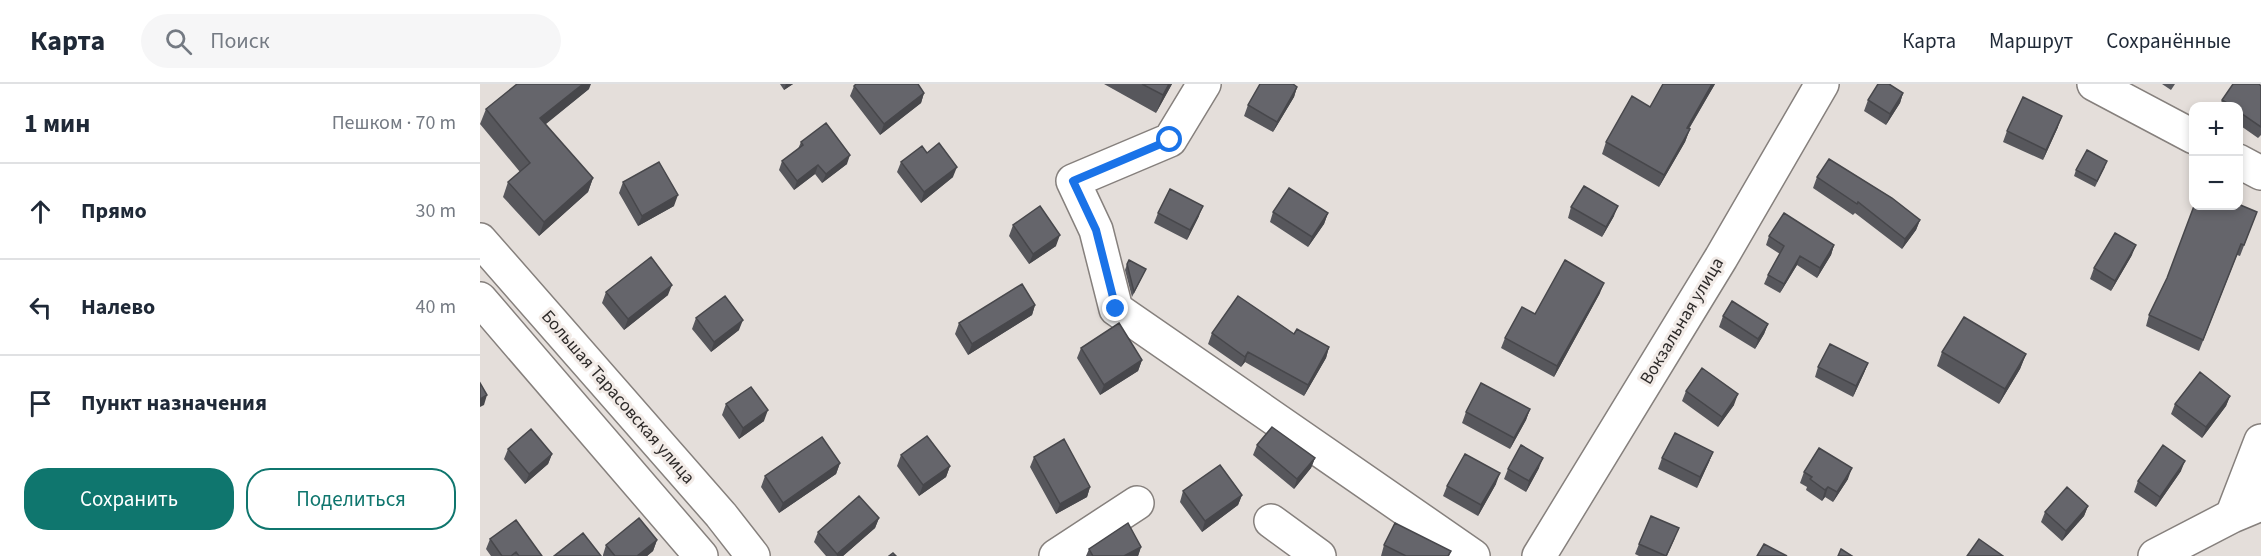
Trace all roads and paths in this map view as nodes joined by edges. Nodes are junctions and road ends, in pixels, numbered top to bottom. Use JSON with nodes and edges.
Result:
{"nodes":[{"id":1,"x":1204,"y":84,"type":"edge"},
{"id":2,"x":1822,"y":84,"type":"edge"},
{"id":3,"x":2094,"y":84,"type":"edge"},
{"id":4,"x":2189,"y":135,"type":"edge"},
{"id":5,"x":2243,"y":164,"type":"edge"},
{"id":6,"x":2261,"y":173,"type":"edge"},
{"id":7,"x":480,"y":240,"type":"edge"},
{"id":8,"x":480,"y":300,"type":"edge"},
{"id":9,"x":2261,"y":441,"type":"edge"},
{"id":10,"x":1137,"y":503,"type":"dead end"},
{"id":11,"x":2247,"y":510,"type":"edge"},
{"id":12,"x":1271,"y":521,"type":"dead end"},
{"id":13,"x":701,"y":556,"type":"edge"},
{"id":14,"x":753,"y":556,"type":"edge"},
{"id":15,"x":1056,"y":556,"type":"edge"},
{"id":16,"x":1320,"y":556,"type":"edge"},
{"id":17,"x":1473,"y":556,"type":"edge"},
{"id":18,"x":1539,"y":556,"type":"edge"},
{"id":19,"x":2155,"y":556,"type":"edge"}],
"edges":[{"from":1,"to":17,"type":"street"},
{"from":2,"to":18,"type":"street","name":"Вокзальная улица"},
{"from":3,"to":4,"type":"street"},
{"from":5,"to":6,"type":"street"},
{"from":7,"to":14,"type":"street","name":"Большая Тарасовская улица"},
{"from":8,"to":13,"type":"street"},
{"from":9,"to":11,"type":"street"},
{"from":10,"to":15,"type":"street"},
{"from":11,"to":19,"type":"street"},
{"from":12,"to":16,"type":"street"}]}
